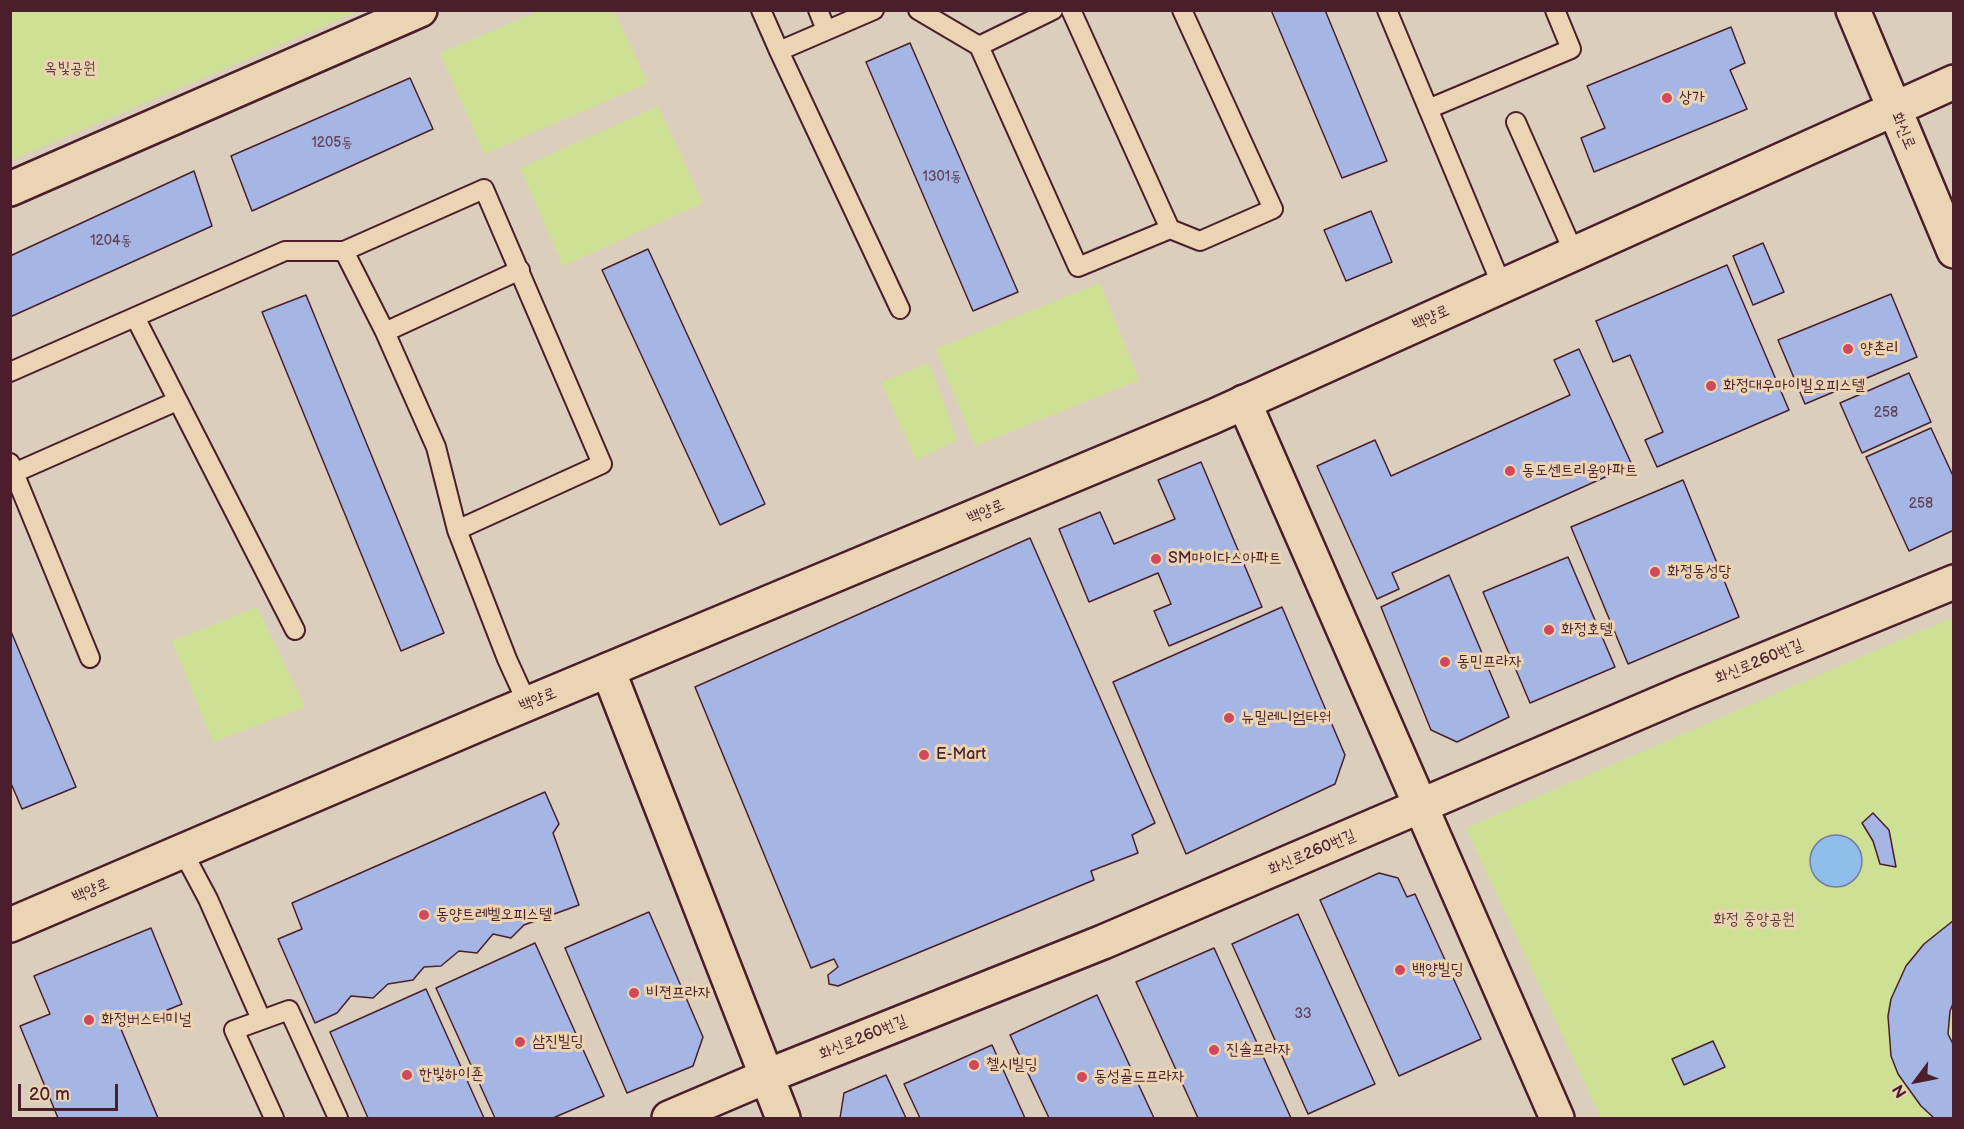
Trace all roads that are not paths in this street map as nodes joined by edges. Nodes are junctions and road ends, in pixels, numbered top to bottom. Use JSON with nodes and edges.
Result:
{"nodes":[{"id":1,"x":420,"y":10,"type":"edge"},
{"id":2,"x":761,"y":10,"type":"edge"},
{"id":3,"x":818,"y":10,"type":"edge"},
{"id":4,"x":874,"y":10,"type":"edge"},
{"id":5,"x":918,"y":10,"type":"edge"},
{"id":6,"x":1053,"y":10,"type":"edge"},
{"id":7,"x":1071,"y":10,"type":"edge"},
{"id":8,"x":1182,"y":10,"type":"edge"},
{"id":9,"x":1387,"y":10,"type":"edge"},
{"id":10,"x":1555,"y":10,"type":"edge"},
{"id":11,"x":1853,"y":10,"type":"edge"},
{"id":12,"x":826,"y":30,"type":"junction"},
{"id":13,"x":979,"y":46,"type":"junction"},
{"id":14,"x":779,"y":51,"type":"junction"},
{"id":15,"x":1953,"y":82,"type":"edge"},
{"id":16,"x":1893,"y":108,"type":"junction"},
{"id":17,"x":1428,"y":109,"type":"junction"},
{"id":18,"x":1516,"y":122,"type":"dead end"},
{"id":19,"x":10,"y":189,"type":"edge"},
{"id":20,"x":1170,"y":229,"type":"junction"},
{"id":21,"x":344,"y":251,"type":"junction"},
{"id":22,"x":1953,"y":251,"type":"edge"},
{"id":23,"x":1574,"y":253,"type":"junction"},
{"id":24,"x":520,"y":270,"type":"junction"},
{"id":25,"x":1503,"y":286,"type":"junction"},
{"id":26,"x":900,"y":309,"type":"dead end"},
{"id":27,"x":135,"y":317,"type":"junction"},
{"id":28,"x":385,"y":332,"type":"junction"},
{"id":29,"x":10,"y":372,"type":"edge"},
{"id":30,"x":177,"y":401,"type":"junction"},
{"id":31,"x":1244,"y":402,"type":"junction"},
{"id":32,"x":12,"y":468,"type":"edge"},
{"id":33,"x":457,"y":530,"type":"junction"},
{"id":34,"x":1953,"y":582,"type":"edge"},
{"id":35,"x":295,"y":630,"type":"dead end"},
{"id":36,"x":90,"y":657,"type":"dead end"},
{"id":37,"x":608,"y":670,"type":"junction"},
{"id":38,"x":528,"y":705,"type":"junction"},
{"id":39,"x":1422,"y":806,"type":"junction"},
{"id":40,"x":183,"y":852,"type":"junction"},
{"id":41,"x":10,"y":925,"type":"edge"},
{"id":42,"x":261,"y":1019,"type":"junction"},
{"id":43,"x":765,"y":1077,"type":"junction"},
{"id":44,"x":274,"y":1119,"type":"edge"},
{"id":45,"x":338,"y":1119,"type":"edge"},
{"id":46,"x":669,"y":1119,"type":"edge"},
{"id":47,"x":783,"y":1119,"type":"edge"},
{"id":48,"x":1557,"y":1119,"type":"edge"}],
"edges":[{"from":1,"to":19,"type":"street"},
{"from":2,"to":14,"type":"lane"},
{"from":3,"to":12,"type":"lane"},
{"from":4,"to":12,"type":"lane"},
{"from":5,"to":13,"type":"lane"},
{"from":6,"to":13,"type":"lane"},
{"from":7,"to":20,"type":"lane"},
{"from":8,"to":20,"type":"lane"},
{"from":9,"to":17,"type":"lane"},
{"from":10,"to":17,"type":"lane"},
{"from":11,"to":16,"type":"street","name":"화신로"},
{"from":12,"to":14,"type":"lane"},
{"from":13,"to":20,"type":"lane"},
{"from":14,"to":26,"type":"lane"},
{"from":15,"to":16,"type":"street","name":"백양로"},
{"from":16,"to":22,"type":"street","name":"화신로"},
{"from":16,"to":23,"type":"street","name":"백양로"},
{"from":17,"to":25,"type":"lane"},
{"from":18,"to":23,"type":"lane"},
{"from":21,"to":24,"type":"lane"},
{"from":21,"to":27,"type":"lane"},
{"from":21,"to":28,"type":"lane"},
{"from":23,"to":25,"type":"street","name":"백양로"},
{"from":24,"to":28,"type":"lane"},
{"from":24,"to":33,"type":"lane"},
{"from":25,"to":31,"type":"street","name":"백양로"},
{"from":27,"to":29,"type":"lane"},
{"from":27,"to":30,"type":"lane"},
{"from":28,"to":33,"type":"lane"},
{"from":30,"to":32,"type":"lane"},
{"from":30,"to":35,"type":"lane"},
{"from":31,"to":37,"type":"street","name":"백양로"},
{"from":31,"to":39,"type":"street"},
{"from":32,"to":36,"type":"lane"},
{"from":33,"to":38,"type":"lane"},
{"from":34,"to":39,"type":"street","name":"화신로260번길"},
{"from":37,"to":38,"type":"street","name":"백양로"},
{"from":37,"to":43,"type":"street"},
{"from":38,"to":40,"type":"street","name":"백양로"},
{"from":39,"to":43,"type":"street","name":"화신로260번길"},
{"from":39,"to":48,"type":"street"},
{"from":40,"to":41,"type":"street","name":"백양로"},
{"from":40,"to":42,"type":"lane"},
{"from":42,"to":44,"type":"lane"},
{"from":42,"to":45,"type":"lane"},
{"from":43,"to":46,"type":"street","name":"화신로260번길"},
{"from":43,"to":47,"type":"street"}]}
